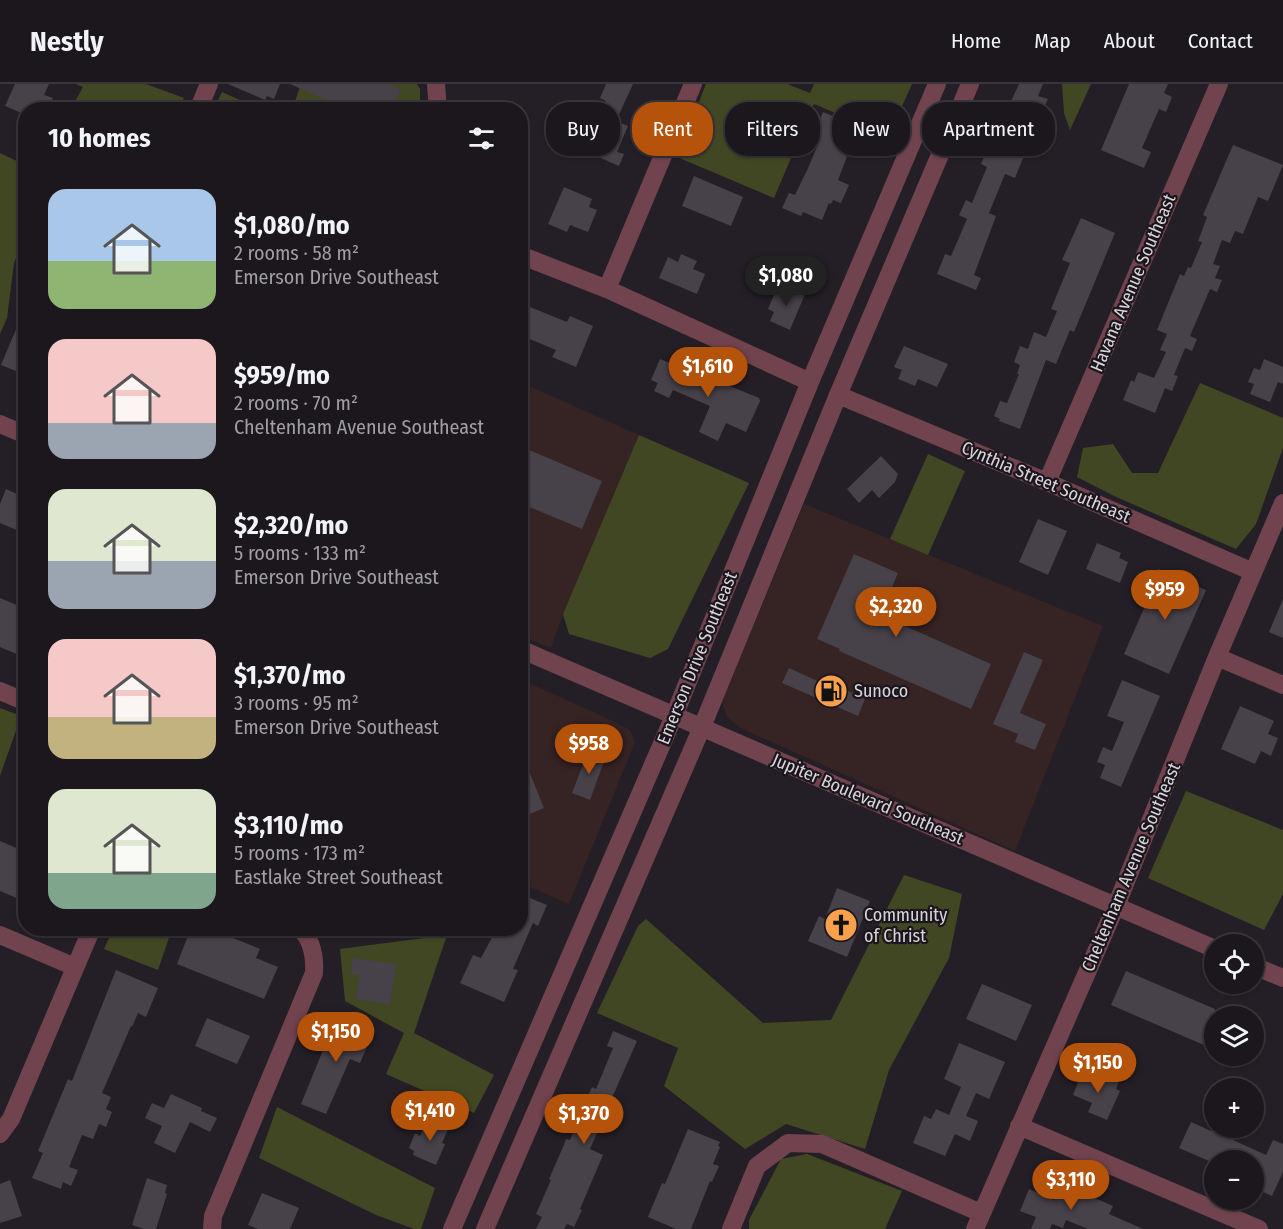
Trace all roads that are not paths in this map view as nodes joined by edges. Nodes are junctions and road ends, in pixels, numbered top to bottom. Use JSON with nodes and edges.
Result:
{"nodes":[{"id":1,"x":208,"y":84,"type":"edge"},
{"id":2,"x":436,"y":84,"type":"edge"},
{"id":3,"x":693,"y":84,"type":"edge"},
{"id":4,"x":937,"y":84,"type":"edge"},
{"id":5,"x":970,"y":84,"type":"edge"},
{"id":6,"x":1220,"y":84,"type":"edge"},
{"id":7,"x":201,"y":102,"type":"edge"},
{"id":8,"x":437,"y":102,"type":"edge"},
{"id":9,"x":875,"y":230,"type":"junction"},
{"id":10,"x":903,"y":242,"type":"junction"},
{"id":11,"x":528,"y":258,"type":"edge"},
{"id":12,"x":607,"y":290,"type":"junction"},
{"id":13,"x":810,"y":382,"type":"junction"},
{"id":14,"x":838,"y":394,"type":"junction"},
{"id":15,"x":0,"y":424,"type":"edge"},
{"id":16,"x":18,"y":432,"type":"edge"},
{"id":17,"x":1047,"y":482,"type":"junction"},
{"id":18,"x":1283,"y":503,"type":"edge"},
{"id":19,"x":1253,"y":572,"type":"junction"},
{"id":20,"x":528,"y":652,"type":"edge"},
{"id":21,"x":1217,"y":657,"type":"junction"},
{"id":22,"x":1283,"y":685,"type":"edge"},
{"id":23,"x":0,"y":691,"type":"edge"},
{"id":24,"x":18,"y":699,"type":"edge"},
{"id":25,"x":674,"y":716,"type":"junction"},
{"id":26,"x":702,"y":727,"type":"junction"},
{"id":27,"x":1116,"y":906,"type":"junction"},
{"id":28,"x":0,"y":934,"type":"edge"},
{"id":29,"x":89,"y":936,"type":"edge"},
{"id":30,"x":305,"y":936,"type":"edge"},
{"id":31,"x":1204,"y":944,"type":"edge"},
{"id":32,"x":75,"y":967,"type":"junction"},
{"id":33,"x":1264,"y":970,"type":"edge"},
{"id":34,"x":1283,"y":978,"type":"edge"},
{"id":35,"x":1019,"y":1126,"type":"junction"},
{"id":36,"x":0,"y":1134,"type":"edge"},
{"id":37,"x":978,"y":1221,"type":"edge"},
{"id":38,"x":212,"y":1229,"type":"edge"},
{"id":39,"x":452,"y":1229,"type":"edge"},
{"id":40,"x":485,"y":1229,"type":"edge"},
{"id":41,"x":731,"y":1229,"type":"edge"},
{"id":42,"x":1259,"y":1229,"type":"edge"}],
"edges":[{"from":1,"to":7,"type":"street"},
{"from":2,"to":8,"type":"street"},
{"from":3,"to":12,"type":"street"},
{"from":4,"to":9,"type":"street","name":"Emerson Drive Southeast"},
{"from":5,"to":10,"type":"street","name":"Emerson Drive Southeast"},
{"from":6,"to":17,"type":"street","name":"Havana Avenue Southeast"},
{"from":9,"to":10,"type":"street"},
{"from":9,"to":13,"type":"street","name":"Emerson Drive Southeast"},
{"from":10,"to":14,"type":"street","name":"Emerson Drive Southeast"},
{"from":11,"to":12,"type":"street"},
{"from":12,"to":13,"type":"street"},
{"from":13,"to":25,"type":"street","name":"Emerson Drive Southeast"},
{"from":14,"to":17,"type":"street","name":"Cynthia Street Southeast"},
{"from":14,"to":26,"type":"street","name":"Emerson Drive Southeast"},
{"from":15,"to":16,"type":"street"},
{"from":17,"to":19,"type":"street","name":"Cynthia Street Southeast"},
{"from":18,"to":19,"type":"street","name":"Cheltenham Avenue Southeast"},
{"from":19,"to":21,"type":"street","name":"Cheltenham Avenue Southeast"},
{"from":20,"to":25,"type":"street","name":"Jupiter Boulevard Southeast"},
{"from":21,"to":22,"type":"street"},
{"from":21,"to":27,"type":"street","name":"Cheltenham Avenue Southeast"},
{"from":23,"to":24,"type":"street"},
{"from":25,"to":26,"type":"street","name":"Jupiter Boulevard Southeast"},
{"from":25,"to":39,"type":"street","name":"Emerson Drive Southeast"},
{"from":26,"to":27,"type":"street","name":"Jupiter Boulevard Southeast"},
{"from":26,"to":40,"type":"street","name":"Emerson Drive Southeast"},
{"from":27,"to":31,"type":"street","name":"Jupiter Boulevard Southeast"},
{"from":27,"to":35,"type":"street","name":"Cheltenham Avenue Southeast"},
{"from":28,"to":32,"type":"street"},
{"from":29,"to":32,"type":"street"},
{"from":30,"to":38,"type":"street"},
{"from":32,"to":36,"type":"street"},
{"from":33,"to":34,"type":"street"},
{"from":35,"to":37,"type":"street","name":"Cheltenham Avenue Southeast"},
{"from":35,"to":42,"type":"street"},
{"from":37,"to":41,"type":"street"}]}
